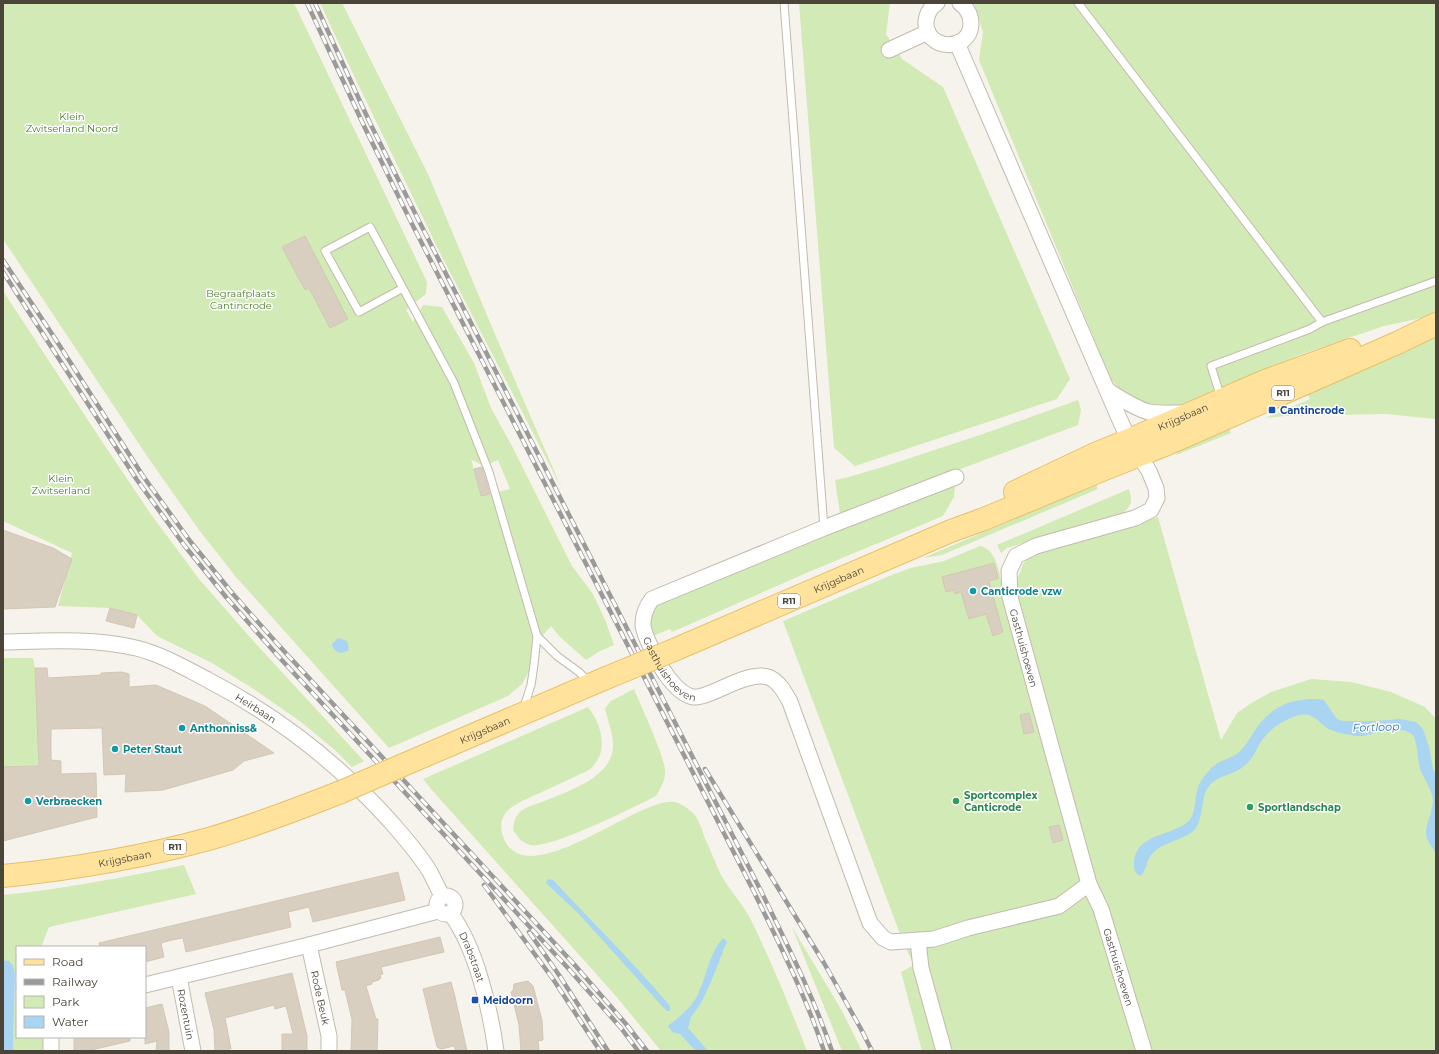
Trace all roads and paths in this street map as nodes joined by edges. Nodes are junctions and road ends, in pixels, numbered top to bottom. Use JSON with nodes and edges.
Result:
{"nodes":[{"id":1,"x":784,"y":3,"type":"edge"},
{"id":2,"x":935,"y":3,"type":"edge"},
{"id":3,"x":960,"y":3,"type":"edge"},
{"id":4,"x":1078,"y":3,"type":"edge"},
{"id":5,"x":928,"y":32,"type":"junction"},
{"id":6,"x":957,"y":43,"type":"junction"},
{"id":7,"x":889,"y":50,"type":"dead end"},
{"id":8,"x":1436,"y":281,"type":"edge"},
{"id":9,"x":403,"y":288,"type":"junction"},
{"id":10,"x":1322,"y":322,"type":"junction"},
{"id":11,"x":1431,"y":326,"type":"edge"},
{"id":12,"x":1107,"y":390,"type":"junction"},
{"id":13,"x":1221,"y":400,"type":"junction"},
{"id":14,"x":1193,"y":412,"type":"junction"},
{"id":15,"x":1134,"y":448,"type":"junction"},
{"id":16,"x":956,"y":477,"type":"dead end"},
{"id":17,"x":824,"y":528,"type":"junction"},
{"id":18,"x":537,"y":636,"type":"junction"},
{"id":19,"x":3,"y":642,"type":"edge"},
{"id":20,"x":599,"y":681,"type":"junction"},
{"id":21,"x":522,"y":715,"type":"junction"},
{"id":22,"x":3,"y":876,"type":"edge"},
{"id":23,"x":1089,"y":884,"type":"junction"},
{"id":24,"x":444,"y":912,"type":"junction"},
{"id":25,"x":918,"y":941,"type":"junction"},
{"id":26,"x":309,"y":945,"type":"junction"},
{"id":27,"x":179,"y":977,"type":"junction"},
{"id":28,"x":146,"y":985,"type":"edge"},
{"id":29,"x":52,"y":1038,"type":"edge"},
{"id":30,"x":51,"y":1051,"type":"edge"},
{"id":31,"x":194,"y":1051,"type":"edge"},
{"id":32,"x":329,"y":1051,"type":"edge"},
{"id":33,"x":496,"y":1051,"type":"edge"},
{"id":34,"x":944,"y":1051,"type":"edge"},
{"id":35,"x":1144,"y":1051,"type":"edge"}],
"edges":[{"from":1,"to":17,"type":"lane"},
{"from":2,"to":5,"type":"street"},
{"from":3,"to":6,"type":"street"},
{"from":4,"to":10,"type":"lane"},
{"from":5,"to":6,"type":"street"},
{"from":5,"to":7,"type":"street"},
{"from":6,"to":12,"type":"street","name":"Gasthuishoeven"},
{"from":8,"to":10,"type":"lane"},
{"from":9,"to":9,"type":"lane"},
{"from":9,"to":18,"type":"lane"},
{"from":10,"to":13,"type":"lane"},
{"from":11,"to":13,"type":"main road","name":"Krijgsbaan","number":"R11"},
{"from":11,"to":15,"type":"main road","name":"Krijgsbaan","number":"R11"},
{"from":12,"to":14,"type":"street"},
{"from":12,"to":15,"type":"street","name":"Gasthuishoeven"},
{"from":13,"to":14,"type":"main road","name":"Krijgsbaan","number":"R11"},
{"from":14,"to":15,"type":"main road","name":"Krijgsbaan","number":"R11"},
{"from":15,"to":20,"type":"main road","name":"Krijgsbaan","number":"R11","bridge":true},
{"from":15,"to":23,"type":"street","name":"Gasthuishoeven"},
{"from":16,"to":17,"type":"street"},
{"from":17,"to":25,"type":"street","name":"Gasthuishoeven"},
{"from":18,"to":20,"type":"lane"},
{"from":18,"to":21,"type":"lane"},
{"from":19,"to":24,"type":"street","name":"Heirbaan"},
{"from":20,"to":21,"type":"main road","name":"Krijgsbaan","number":"R11"},
{"from":21,"to":22,"type":"main road","name":"Krijgsbaan","number":"R11","bridge":true},
{"from":23,"to":25,"type":"street","name":"Gasthuishoeven"},
{"from":23,"to":35,"type":"street","name":"Gasthuishoeven"},
{"from":24,"to":26,"type":"street"},
{"from":24,"to":33,"type":"street","name":"Drabstraat"},
{"from":25,"to":34,"type":"street"},
{"from":26,"to":27,"type":"street"},
{"from":26,"to":32,"type":"street","name":"Rode Beuk"},
{"from":27,"to":28,"type":"street"},
{"from":27,"to":31,"type":"street","name":"Rozentuin"},
{"from":29,"to":30,"type":"street"}]}
